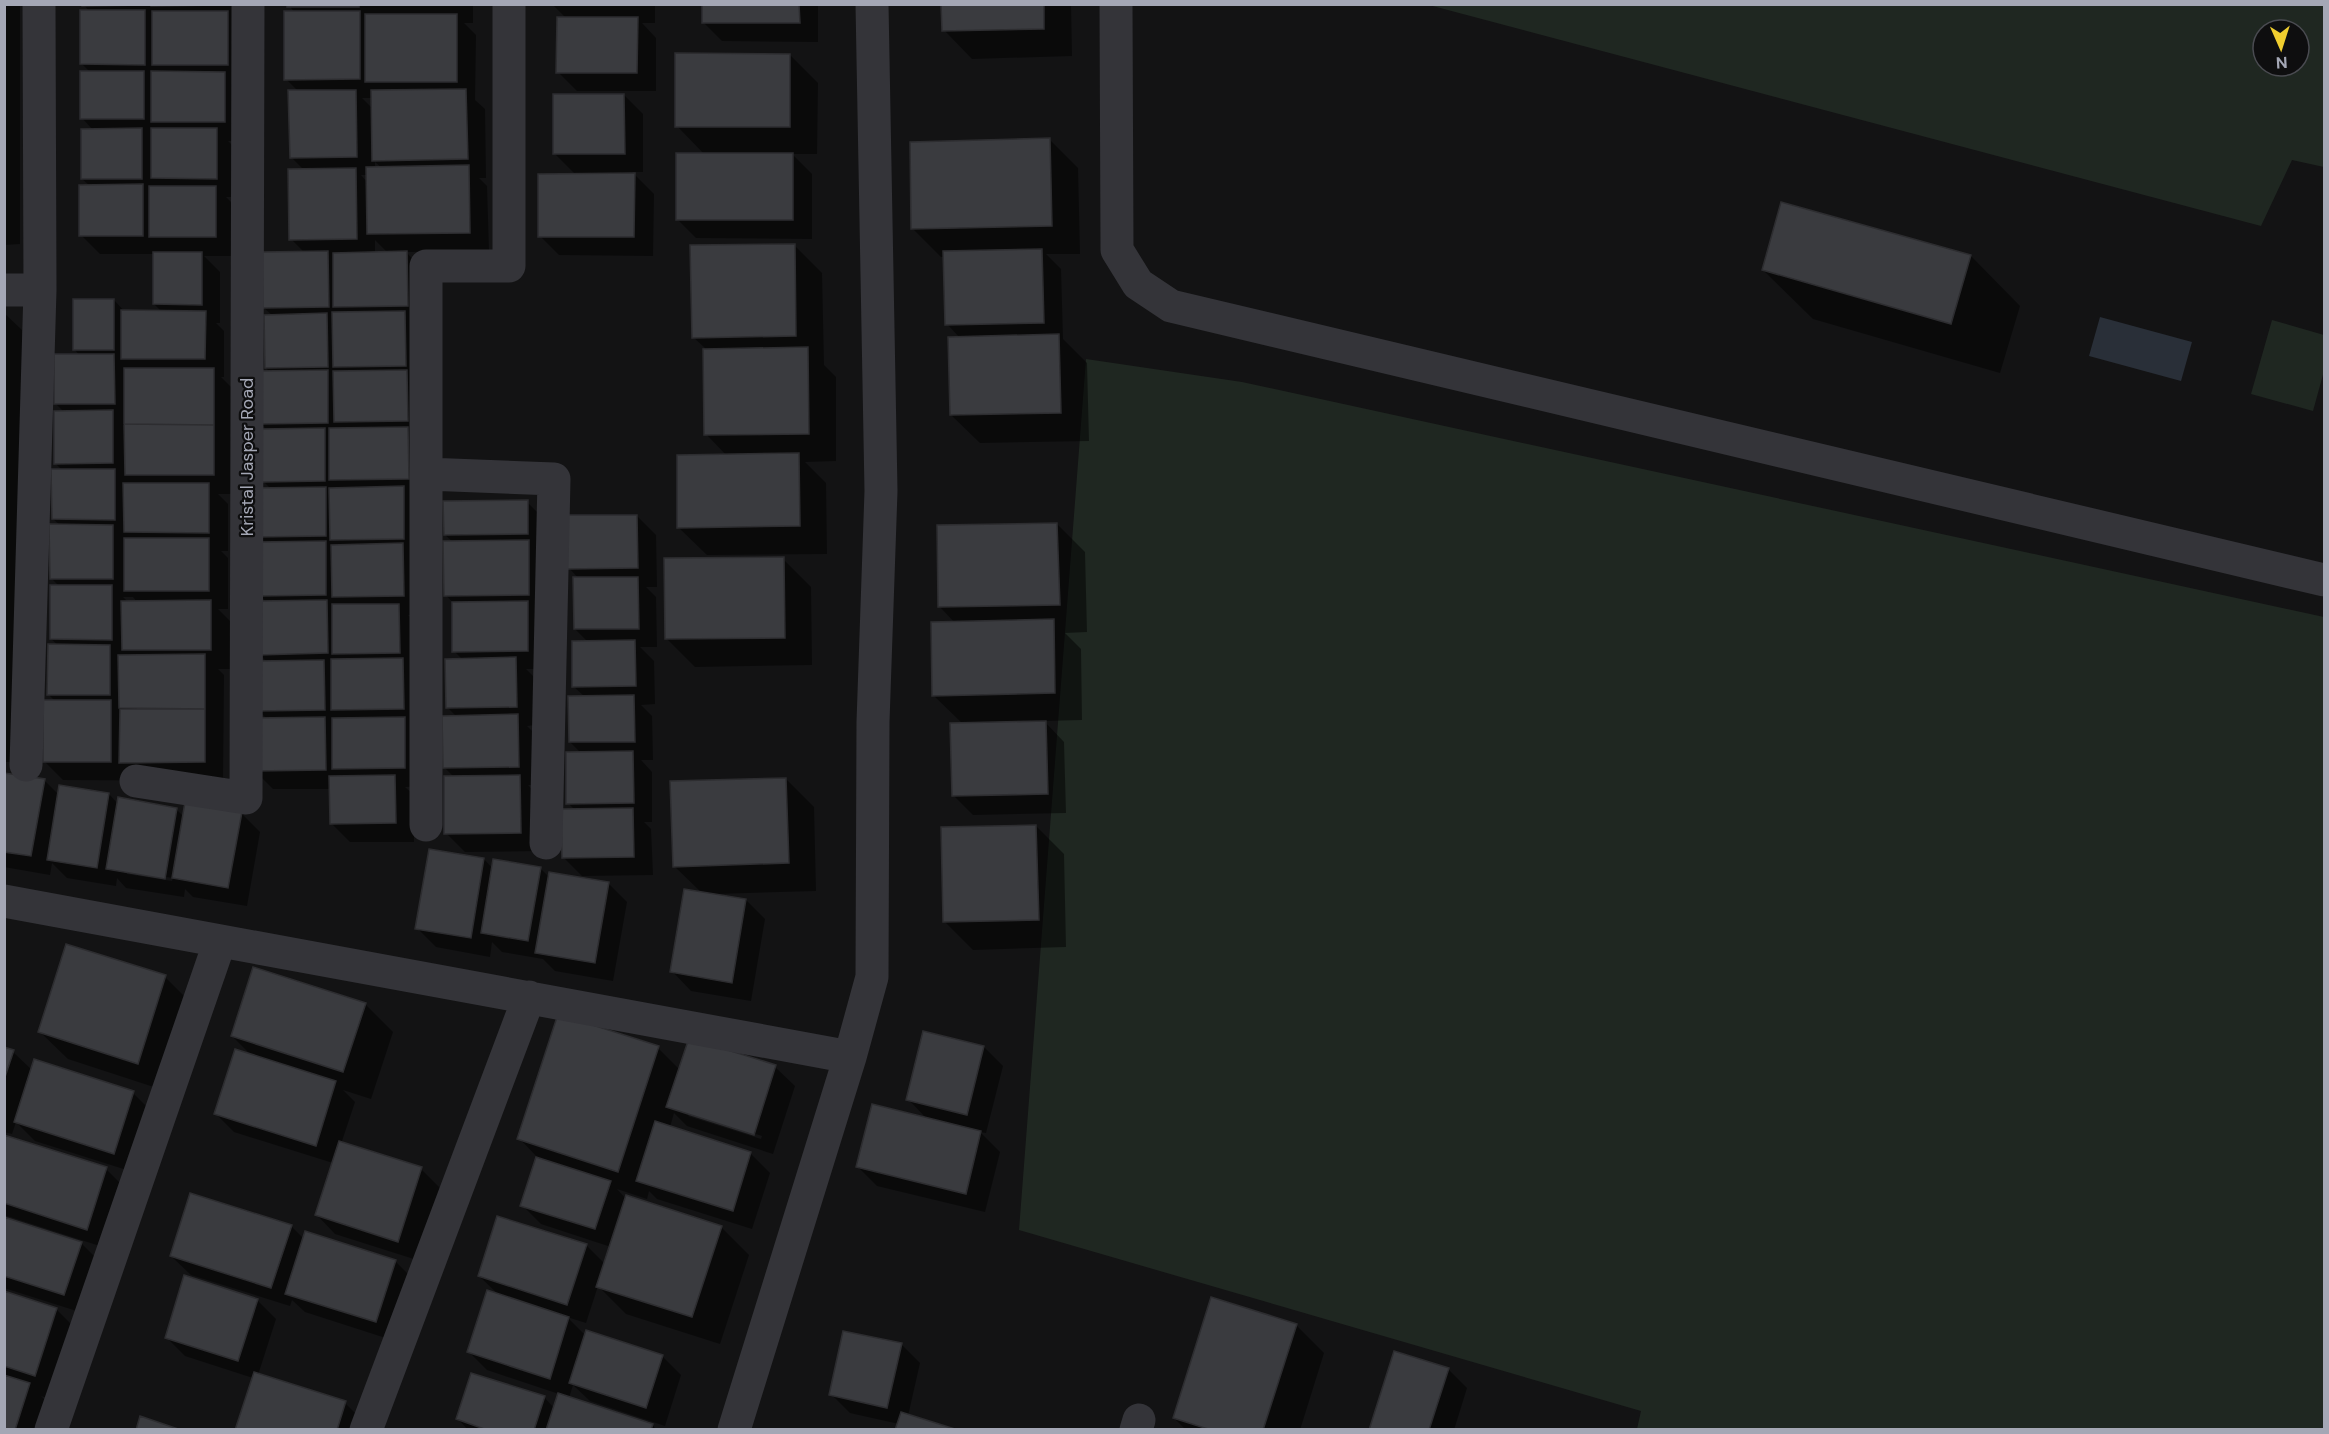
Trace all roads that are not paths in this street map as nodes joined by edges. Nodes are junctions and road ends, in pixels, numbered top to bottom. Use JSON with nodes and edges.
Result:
{"nodes":[{"id":1,"x":39,"y":4,"type":"edge"},
{"id":2,"x":248,"y":4,"type":"edge"},
{"id":3,"x":509,"y":4,"type":"edge"},
{"id":4,"x":872,"y":4,"type":"edge"},
{"id":5,"x":1116,"y":4,"type":"edge"},
{"id":6,"x":4,"y":290,"type":"edge"},
{"id":7,"x":40,"y":290,"type":"junction"},
{"id":8,"x":426,"y":474,"type":"junction"},
{"id":9,"x":2325,"y":580,"type":"edge"},
{"id":10,"x":26,"y":765,"type":"dead end"},
{"id":11,"x":136,"y":781,"type":"dead end"},
{"id":12,"x":426,"y":825,"type":"dead end"},
{"id":13,"x":546,"y":843,"type":"dead end"},
{"id":14,"x":4,"y":901,"type":"edge"},
{"id":15,"x":220,"y":940,"type":"junction"},
{"id":16,"x":529,"y":998,"type":"junction"},
{"id":17,"x":850,"y":1057,"type":"junction"},
{"id":18,"x":51,"y":1430,"type":"edge"},
{"id":19,"x":366,"y":1430,"type":"edge"},
{"id":20,"x":734,"y":1430,"type":"edge"}],
"edges":[{"from":1,"to":7,"type":"street"},
{"from":2,"to":11,"type":"street","name":"Kristal Jasper Road"},
{"from":3,"to":8,"type":"street"},
{"from":4,"to":17,"type":"street"},
{"from":5,"to":9,"type":"street"},
{"from":6,"to":7,"type":"street"},
{"from":7,"to":10,"type":"street"},
{"from":8,"to":12,"type":"street"},
{"from":8,"to":13,"type":"street"},
{"from":14,"to":15,"type":"street"},
{"from":15,"to":16,"type":"street"},
{"from":15,"to":18,"type":"street"},
{"from":16,"to":17,"type":"street"},
{"from":16,"to":19,"type":"street"},
{"from":17,"to":20,"type":"street"}]}
